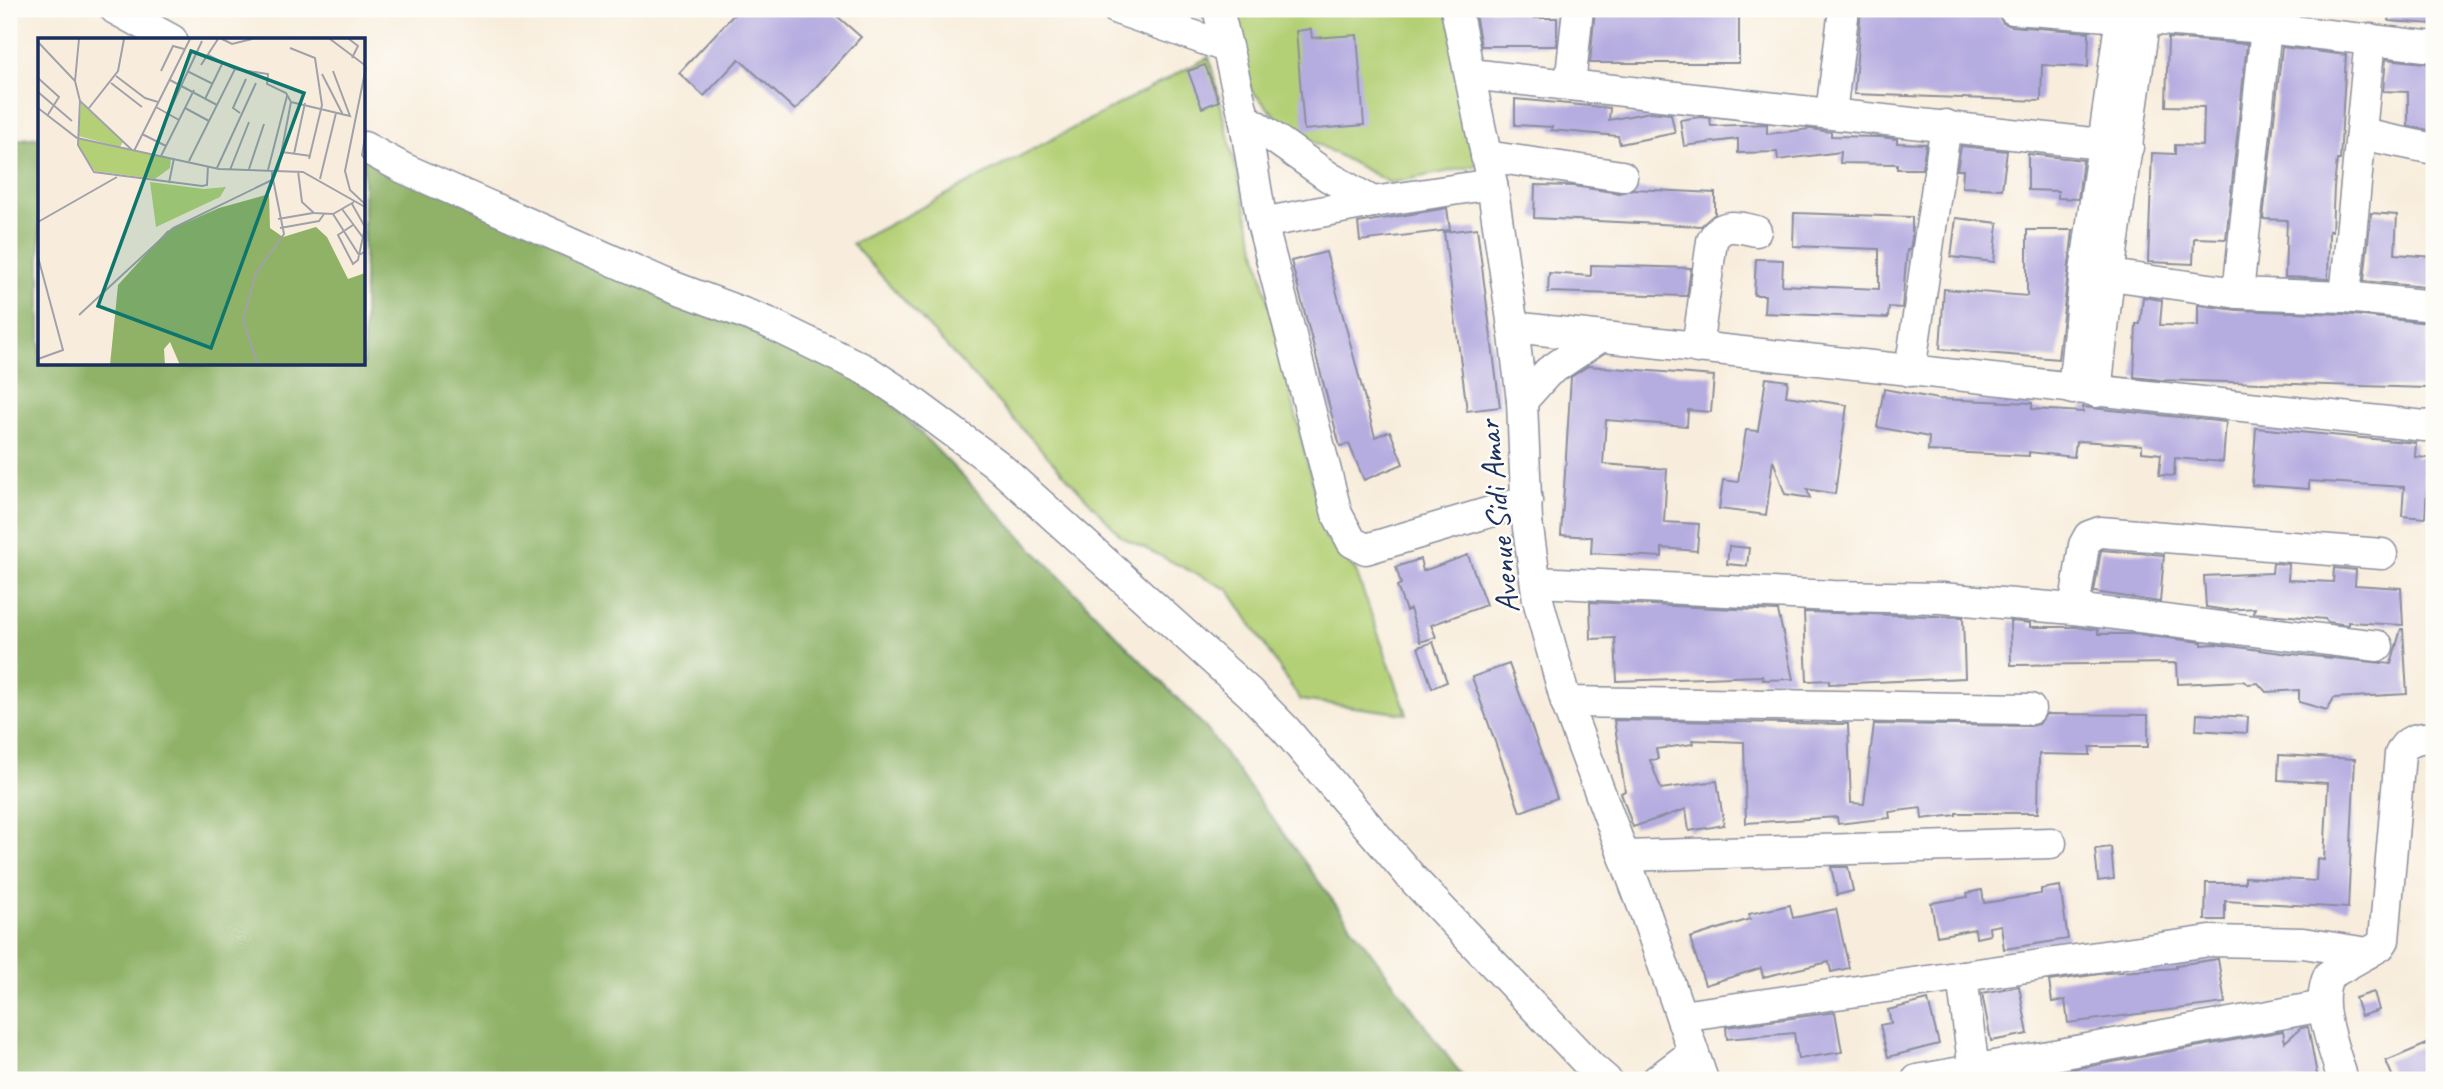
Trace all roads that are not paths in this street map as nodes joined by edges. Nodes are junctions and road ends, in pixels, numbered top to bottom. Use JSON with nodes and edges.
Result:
{"nodes":[{"id":1,"x":115,"y":9,"type":"edge"},
{"id":2,"x":1118,"y":9,"type":"edge"},
{"id":3,"x":1218,"y":9,"type":"edge"},
{"id":4,"x":1456,"y":9,"type":"edge"},
{"id":5,"x":1578,"y":9,"type":"edge"},
{"id":6,"x":1844,"y":9,"type":"edge"},
{"id":7,"x":2013,"y":9,"type":"edge"},
{"id":8,"x":2133,"y":13,"type":"edge"},
{"id":9,"x":2266,"y":28,"type":"junction"},
{"id":10,"x":168,"y":38,"type":"edge"},
{"id":11,"x":2370,"y":39,"type":"junction"},
{"id":12,"x":1226,"y":47,"type":"junction"},
{"id":13,"x":2434,"y":47,"type":"edge"},
{"id":14,"x":1470,"y":74,"type":"junction"},
{"id":15,"x":1570,"y":85,"type":"junction"},
{"id":16,"x":1831,"y":113,"type":"junction"},
{"id":17,"x":1244,"y":117,"type":"junction"},
{"id":18,"x":1946,"y":125,"type":"junction"},
{"id":19,"x":2361,"y":134,"type":"junction"},
{"id":20,"x":2116,"y":145,"type":"junction"},
{"id":21,"x":366,"y":148,"type":"edge"},
{"id":22,"x":2434,"y":149,"type":"edge"},
{"id":23,"x":1489,"y":170,"type":"junction"},
{"id":24,"x":1622,"y":176,"type":"dead end"},
{"id":25,"x":1373,"y":202,"type":"junction"},
{"id":26,"x":1262,"y":223,"type":"junction"},
{"id":27,"x":1756,"y":231,"type":"dead end"},
{"id":28,"x":2097,"y":274,"type":"junction"},
{"id":29,"x":2238,"y":293,"type":"junction"},
{"id":30,"x":2345,"y":297,"type":"junction"},
{"id":31,"x":2434,"y":306,"type":"edge"},
{"id":32,"x":1513,"y":327,"type":"junction"},
{"id":33,"x":1600,"y":337,"type":"junction"},
{"id":34,"x":1697,"y":348,"type":"junction"},
{"id":35,"x":1910,"y":371,"type":"junction"},
{"id":36,"x":2084,"y":390,"type":"junction"},
{"id":37,"x":1522,"y":401,"type":"junction"},
{"id":38,"x":2433,"y":426,"type":"edge"},
{"id":39,"x":1527,"y":501,"type":"junction"},
{"id":40,"x":2382,"y":554,"type":"dead end"},
{"id":41,"x":1536,"y":582,"type":"junction"},
{"id":42,"x":2074,"y":609,"type":"junction"},
{"id":43,"x":2378,"y":646,"type":"dead end"},
{"id":44,"x":1566,"y":702,"type":"junction"},
{"id":45,"x":2030,"y":709,"type":"dead end"},
{"id":46,"x":2434,"y":737,"type":"edge"},
{"id":47,"x":2051,"y":843,"type":"dead end"},
{"id":48,"x":1624,"y":856,"type":"junction"},
{"id":49,"x":2368,"y":953,"type":"junction"},
{"id":50,"x":1962,"y":976,"type":"junction"},
{"id":51,"x":2323,"y":1006,"type":"junction"},
{"id":52,"x":1681,"y":1016,"type":"junction"},
{"id":53,"x":1698,"y":1067,"type":"edge"},
{"id":54,"x":1974,"y":1071,"type":"junction"},
{"id":55,"x":1606,"y":1080,"type":"edge"},
{"id":56,"x":1657,"y":1080,"type":"edge"},
{"id":57,"x":1917,"y":1080,"type":"edge"},
{"id":58,"x":2343,"y":1080,"type":"edge"}],
"edges":[{"from":1,"to":10,"type":"street"},
{"from":2,"to":12,"type":"street"},
{"from":3,"to":12,"type":"street"},
{"from":4,"to":14,"type":"street","name":"Avenue Sidi Amar"},
{"from":5,"to":15,"type":"street"},
{"from":6,"to":16,"type":"street"},
{"from":7,"to":8,"type":"street"},
{"from":8,"to":9,"type":"street"},
{"from":8,"to":20,"type":"street"},
{"from":9,"to":11,"type":"street"},
{"from":9,"to":29,"type":"street"},
{"from":11,"to":13,"type":"street"},
{"from":11,"to":19,"type":"street"},
{"from":12,"to":17,"type":"street"},
{"from":14,"to":15,"type":"street"},
{"from":14,"to":23,"type":"street","name":"Avenue Sidi Amar"},
{"from":15,"to":16,"type":"street"},
{"from":16,"to":18,"type":"street"},
{"from":17,"to":25,"type":"street"},
{"from":17,"to":26,"type":"street"},
{"from":18,"to":20,"type":"street"},
{"from":18,"to":35,"type":"street"},
{"from":19,"to":22,"type":"street"},
{"from":19,"to":30,"type":"street"},
{"from":20,"to":28,"type":"street"},
{"from":21,"to":55,"type":"street"},
{"from":23,"to":24,"type":"street"},
{"from":23,"to":25,"type":"street"},
{"from":23,"to":32,"type":"street","name":"Avenue Sidi Amar"},
{"from":25,"to":26,"type":"street"},
{"from":26,"to":39,"type":"street"},
{"from":27,"to":34,"type":"street"},
{"from":28,"to":29,"type":"street"},
{"from":28,"to":36,"type":"street"},
{"from":29,"to":30,"type":"street"},
{"from":30,"to":31,"type":"street"},
{"from":32,"to":33,"type":"street"},
{"from":32,"to":37,"type":"street","name":"Avenue Sidi Amar"},
{"from":33,"to":34,"type":"street"},
{"from":33,"to":37,"type":"street"},
{"from":34,"to":35,"type":"street"},
{"from":35,"to":36,"type":"street"},
{"from":36,"to":38,"type":"street"},
{"from":37,"to":39,"type":"street","name":"Avenue Sidi Amar"},
{"from":39,"to":41,"type":"street","name":"Avenue Sidi Amar"},
{"from":40,"to":42,"type":"street"},
{"from":41,"to":42,"type":"street"},
{"from":41,"to":44,"type":"street","name":"Avenue Sidi Amar"},
{"from":42,"to":43,"type":"street"},
{"from":44,"to":45,"type":"street"},
{"from":44,"to":48,"type":"street","name":"Avenue Sidi Amar"},
{"from":46,"to":49,"type":"street"},
{"from":47,"to":48,"type":"street"},
{"from":48,"to":52,"type":"street","name":"Avenue Sidi Amar"},
{"from":49,"to":50,"type":"street"},
{"from":49,"to":51,"type":"street"},
{"from":50,"to":52,"type":"street"},
{"from":50,"to":54,"type":"street"},
{"from":51,"to":54,"type":"street"},
{"from":51,"to":58,"type":"street"},
{"from":52,"to":53,"type":"street","name":"Avenue Sidi Amar"},
{"from":53,"to":56,"type":"street"},
{"from":54,"to":57,"type":"street"}]}
